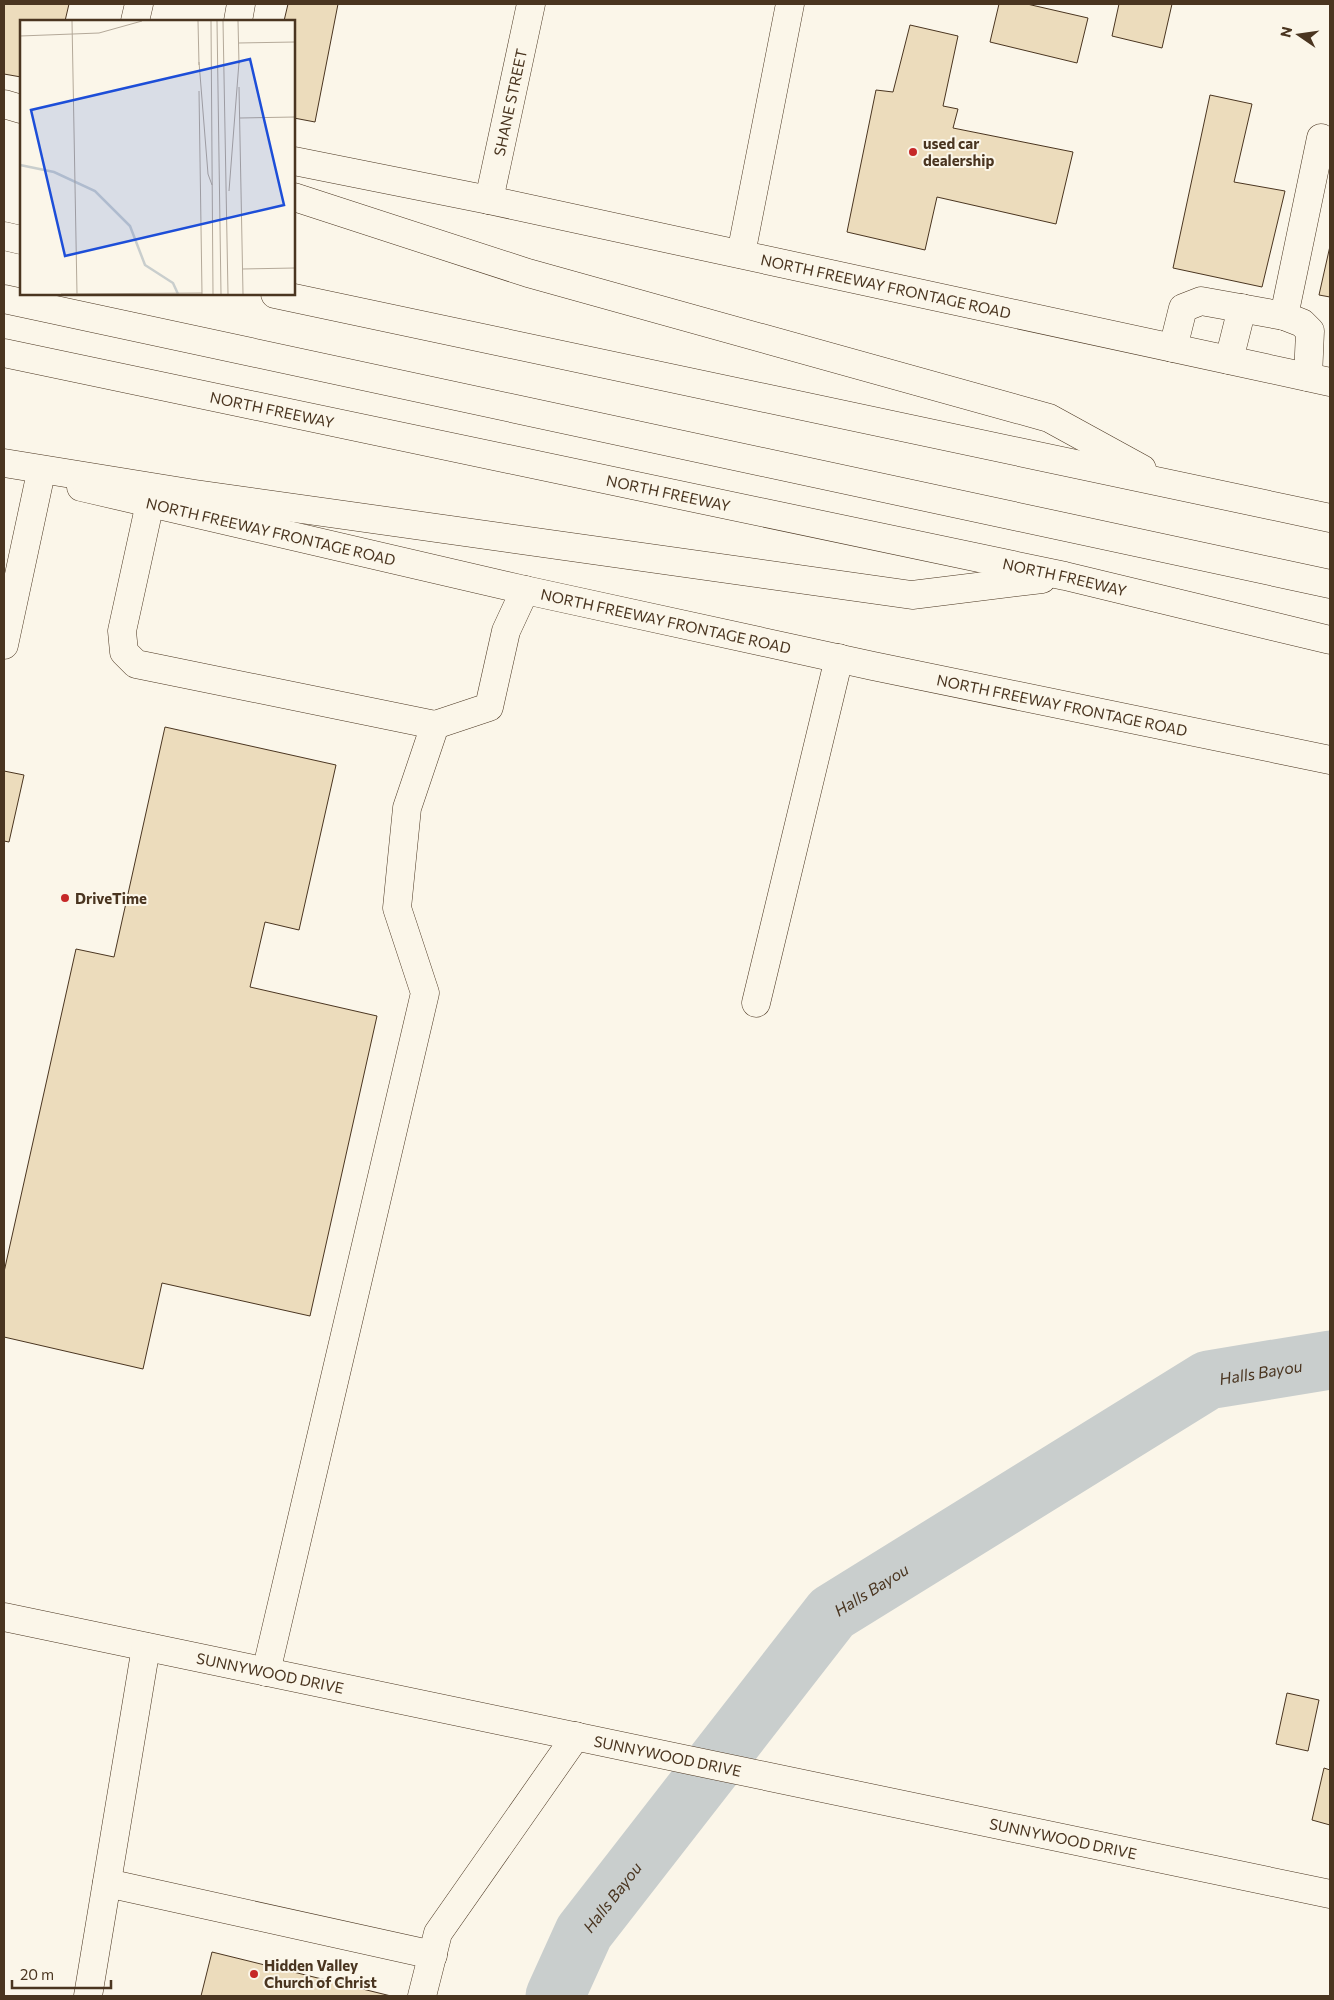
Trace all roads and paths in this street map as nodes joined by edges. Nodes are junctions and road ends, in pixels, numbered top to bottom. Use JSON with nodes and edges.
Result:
{"nodes":[{"id":1,"x":139,"y":4,"type":"edge"},
{"id":2,"x":242,"y":4,"type":"edge"},
{"id":3,"x":531,"y":4,"type":"edge"},
{"id":4,"x":790,"y":4,"type":"edge"},
{"id":5,"x":136,"y":20,"type":"edge"},
{"id":6,"x":238,"y":20,"type":"edge"},
{"id":7,"x":4,"y":104,"type":"edge"},
{"id":8,"x":20,"y":108,"type":"edge"},
{"id":9,"x":1321,"y":138,"type":"dead end"},
{"id":10,"x":295,"y":161,"type":"edge"},
{"id":11,"x":295,"y":198,"type":"edge"},
{"id":12,"x":489,"y":200,"type":"junction"},
{"id":13,"x":4,"y":236,"type":"edge"},
{"id":14,"x":20,"y":240,"type":"edge"},
{"id":15,"x":741,"y":254,"type":"junction"},
{"id":16,"x":280,"y":295,"type":"edge"},
{"id":17,"x":4,"y":299,"type":"edge"},
{"id":18,"x":1242,"y":308,"type":"junction"},
{"id":19,"x":1284,"y":316,"type":"junction"},
{"id":20,"x":1173,"y":348,"type":"junction"},
{"id":21,"x":4,"y":353,"type":"edge"},
{"id":22,"x":1229,"y":360,"type":"junction"},
{"id":23,"x":1319,"y":379,"type":"edge"},
{"id":24,"x":4,"y":463,"type":"edge"},
{"id":25,"x":4,"y":469,"type":"edge"},
{"id":26,"x":40,"y":477,"type":"junction"},
{"id":27,"x":1170,"y":484,"type":"junction"},
{"id":28,"x":150,"y":503,"type":"junction"},
{"id":29,"x":1330,"y":518,"type":"edge"},
{"id":30,"x":1065,"y":576,"type":"junction"},
{"id":31,"x":1330,"y":584,"type":"edge"},
{"id":32,"x":524,"y":590,"type":"junction"},
{"id":33,"x":1330,"y":640,"type":"edge"},
{"id":34,"x":4,"y":645,"type":"edge"},
{"id":35,"x":839,"y":658,"type":"junction"},
{"id":36,"x":436,"y":725,"type":"junction"},
{"id":37,"x":1330,"y":760,"type":"edge"},
{"id":38,"x":756,"y":1003,"type":"dead end"},
{"id":39,"x":4,"y":1617,"type":"edge"},
{"id":40,"x":146,"y":1647,"type":"junction"},
{"id":41,"x":266,"y":1672,"type":"junction"},
{"id":42,"x":576,"y":1736,"type":"junction"},
{"id":43,"x":106,"y":1883,"type":"junction"},
{"id":44,"x":1330,"y":1894,"type":"edge"},
{"id":45,"x":433,"y":1955,"type":"junction"},
{"id":46,"x":88,"y":1996,"type":"edge"},
{"id":47,"x":422,"y":1996,"type":"edge"}],
"edges":[{"from":1,"to":5,"type":"main road"},
{"from":2,"to":6,"type":"main road"},
{"from":3,"to":12,"type":"main road","name":"SHANE STREET"},
{"from":4,"to":15,"type":"main road"},
{"from":7,"to":8,"type":"main road"},
{"from":9,"to":19,"type":"main road"},
{"from":10,"to":12,"type":"main road","name":"NORTH FREEWAY FRONTAGE ROAD"},
{"from":11,"to":27,"type":"main road"},
{"from":12,"to":15,"type":"main road","name":"NORTH FREEWAY FRONTAGE ROAD"},
{"from":13,"to":14,"type":"main road"},
{"from":15,"to":20,"type":"main road","name":"NORTH FREEWAY FRONTAGE ROAD"},
{"from":16,"to":27,"type":"main road"},
{"from":17,"to":31,"type":"main road"},
{"from":18,"to":19,"type":"main road"},
{"from":18,"to":20,"type":"main road"},
{"from":18,"to":22,"type":"main road"},
{"from":19,"to":23,"type":"main road"},
{"from":20,"to":22,"type":"main road","name":"NORTH FREEWAY FRONTAGE ROAD"},
{"from":21,"to":30,"type":"main road","name":"NORTH FREEWAY"},
{"from":22,"to":23,"type":"main road","name":"NORTH FREEWAY FRONTAGE ROAD"},
{"from":24,"to":30,"type":"main road"},
{"from":25,"to":26,"type":"main road","name":"NORTH FREEWAY FRONTAGE ROAD"},
{"from":26,"to":28,"type":"main road","name":"NORTH FREEWAY FRONTAGE ROAD"},
{"from":26,"to":34,"type":"main road"},
{"from":27,"to":29,"type":"main road"},
{"from":28,"to":32,"type":"main road","name":"NORTH FREEWAY FRONTAGE ROAD"},
{"from":28,"to":36,"type":"main road"},
{"from":30,"to":33,"type":"main road","name":"NORTH FREEWAY"},
{"from":32,"to":35,"type":"main road","name":"NORTH FREEWAY FRONTAGE ROAD"},
{"from":32,"to":36,"type":"main road"},
{"from":35,"to":37,"type":"main road","name":"NORTH FREEWAY FRONTAGE ROAD"},
{"from":35,"to":38,"type":"main road"},
{"from":36,"to":41,"type":"main road"},
{"from":39,"to":40,"type":"main road","name":"SUNNYWOOD DRIVE"},
{"from":40,"to":41,"type":"main road","name":"SUNNYWOOD DRIVE"},
{"from":40,"to":43,"type":"main road"},
{"from":41,"to":42,"type":"main road","name":"SUNNYWOOD DRIVE"},
{"from":42,"to":44,"type":"main road","name":"SUNNYWOOD DRIVE"},
{"from":42,"to":45,"type":"main road"},
{"from":43,"to":45,"type":"main road"},
{"from":43,"to":46,"type":"main road"},
{"from":45,"to":47,"type":"main road"}]}
